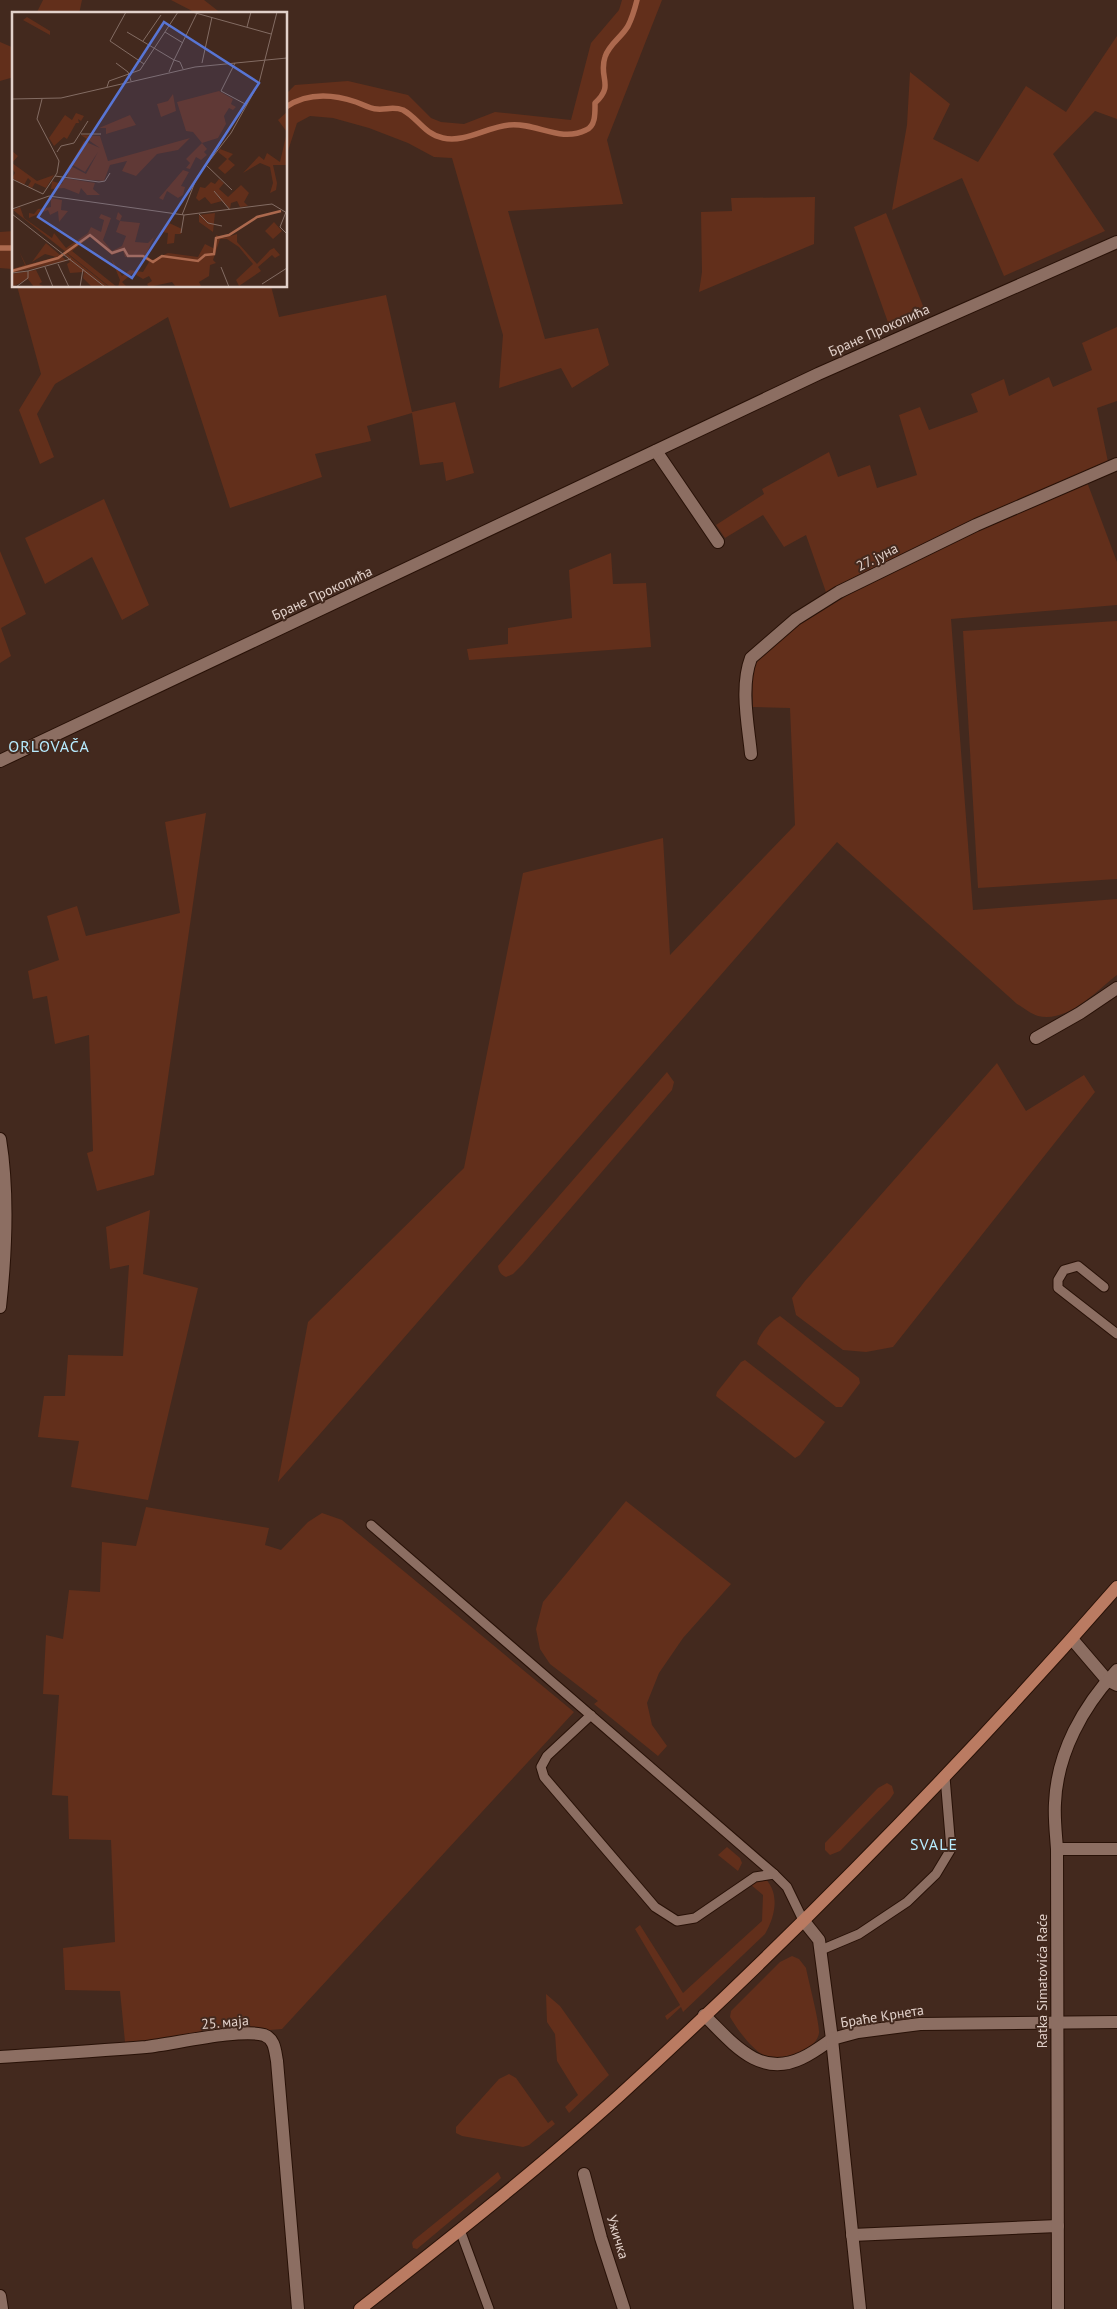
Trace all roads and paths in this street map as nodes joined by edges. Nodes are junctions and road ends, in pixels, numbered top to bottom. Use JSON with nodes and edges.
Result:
{"nodes":[{"id":1,"x":1117,"y":242,"type":"edge"},
{"id":2,"x":656,"y":451,"type":"junction"},
{"id":3,"x":1117,"y":464,"type":"edge"},
{"id":4,"x":718,"y":542,"type":"dead end"},
{"id":5,"x":751,"y":754,"type":"dead end"},
{"id":6,"x":0,"y":760,"type":"edge"},
{"id":7,"x":1117,"y":988,"type":"edge"},
{"id":8,"x":1036,"y":1038,"type":"dead end"},
{"id":9,"x":0,"y":1139,"type":"edge"},
{"id":10,"x":1104,"y":1287,"type":"dead end"},
{"id":11,"x":0,"y":1307,"type":"edge"},
{"id":12,"x":1117,"y":1334,"type":"edge"},
{"id":13,"x":371,"y":1525,"type":"dead end"},
{"id":14,"x":1117,"y":1587,"type":"edge"},
{"id":15,"x":1072,"y":1639,"type":"junction"},
{"id":16,"x":1117,"y":1670,"type":"edge"},
{"id":17,"x":1112,"y":1683,"type":"edge"},
{"id":18,"x":591,"y":1715,"type":"junction"},
{"id":19,"x":945,"y":1776,"type":"junction"},
{"id":20,"x":1057,"y":1849,"type":"junction"},
{"id":21,"x":1117,"y":1849,"type":"edge"},
{"id":22,"x":774,"y":1874,"type":"junction"},
{"id":23,"x":804,"y":1920,"type":"junction"},
{"id":24,"x":821,"y":1950,"type":"junction"},
{"id":25,"x":704,"y":2015,"type":"junction"},
{"id":26,"x":1057,"y":2022,"type":"junction"},
{"id":27,"x":1117,"y":2022,"type":"edge"},
{"id":28,"x":832,"y":2039,"type":"junction"},
{"id":29,"x":0,"y":2057,"type":"edge"},
{"id":30,"x":584,"y":2174,"type":"dead end"},
{"id":31,"x":1058,"y":2226,"type":"junction"},
{"id":32,"x":460,"y":2230,"type":"junction"},
{"id":33,"x":852,"y":2235,"type":"junction"},
{"id":34,"x":0,"y":2296,"type":"edge"},
{"id":35,"x":2,"y":2309,"type":"edge"},
{"id":36,"x":298,"y":2309,"type":"edge"},
{"id":37,"x":360,"y":2309,"type":"edge"},
{"id":38,"x":489,"y":2309,"type":"edge"},
{"id":39,"x":624,"y":2309,"type":"edge"},
{"id":40,"x":860,"y":2309,"type":"edge"},
{"id":41,"x":1058,"y":2309,"type":"edge"}],
"edges":[{"from":1,"to":2,"type":"street","name":"Бране Прокопића"},
{"from":2,"to":4,"type":"street"},
{"from":2,"to":6,"type":"street","name":"Бране Прокопића"},
{"from":3,"to":5,"type":"street","name":"27. јуна"},
{"from":7,"to":8,"type":"street"},
{"from":9,"to":11,"type":"street"},
{"from":10,"to":12,"type":"lane"},
{"from":13,"to":18,"type":"lane"},
{"from":14,"to":15,"type":"main road"},
{"from":15,"to":17,"type":"street"},
{"from":15,"to":19,"type":"main road"},
{"from":16,"to":17,"type":"street","name":"Ratka Simatovića Raće"},
{"from":17,"to":20,"type":"street","name":"Ratka Simatovića Raće"},
{"from":18,"to":22,"type":"lane"},
{"from":18,"to":22,"type":"lane"},
{"from":19,"to":23,"type":"main road"},
{"from":19,"to":24,"type":"lane"},
{"from":20,"to":21,"type":"street"},
{"from":20,"to":26,"type":"street","name":"Ratka Simatovića Raće"},
{"from":22,"to":23,"type":"lane"},
{"from":23,"to":24,"type":"street"},
{"from":23,"to":25,"type":"main road"},
{"from":24,"to":28,"type":"street"},
{"from":25,"to":28,"type":"street"},
{"from":25,"to":32,"type":"main road"},
{"from":26,"to":27,"type":"street","name":"Браће Крнета"},
{"from":26,"to":28,"type":"street","name":"Браће Крнета"},
{"from":26,"to":31,"type":"street","name":"Ratka Simatovića Raće"},
{"from":28,"to":33,"type":"street","name":"Браће Крнета"},
{"from":29,"to":36,"type":"street","name":"25. маја"},
{"from":30,"to":39,"type":"street","name":"Ужичка"},
{"from":31,"to":33,"type":"street"},
{"from":31,"to":41,"type":"street","name":"Ratka Simatovića Raće"},
{"from":32,"to":37,"type":"main road"},
{"from":32,"to":38,"type":"lane"},
{"from":33,"to":40,"type":"street","name":"Браће Крнета"},
{"from":34,"to":35,"type":"street"}]}
